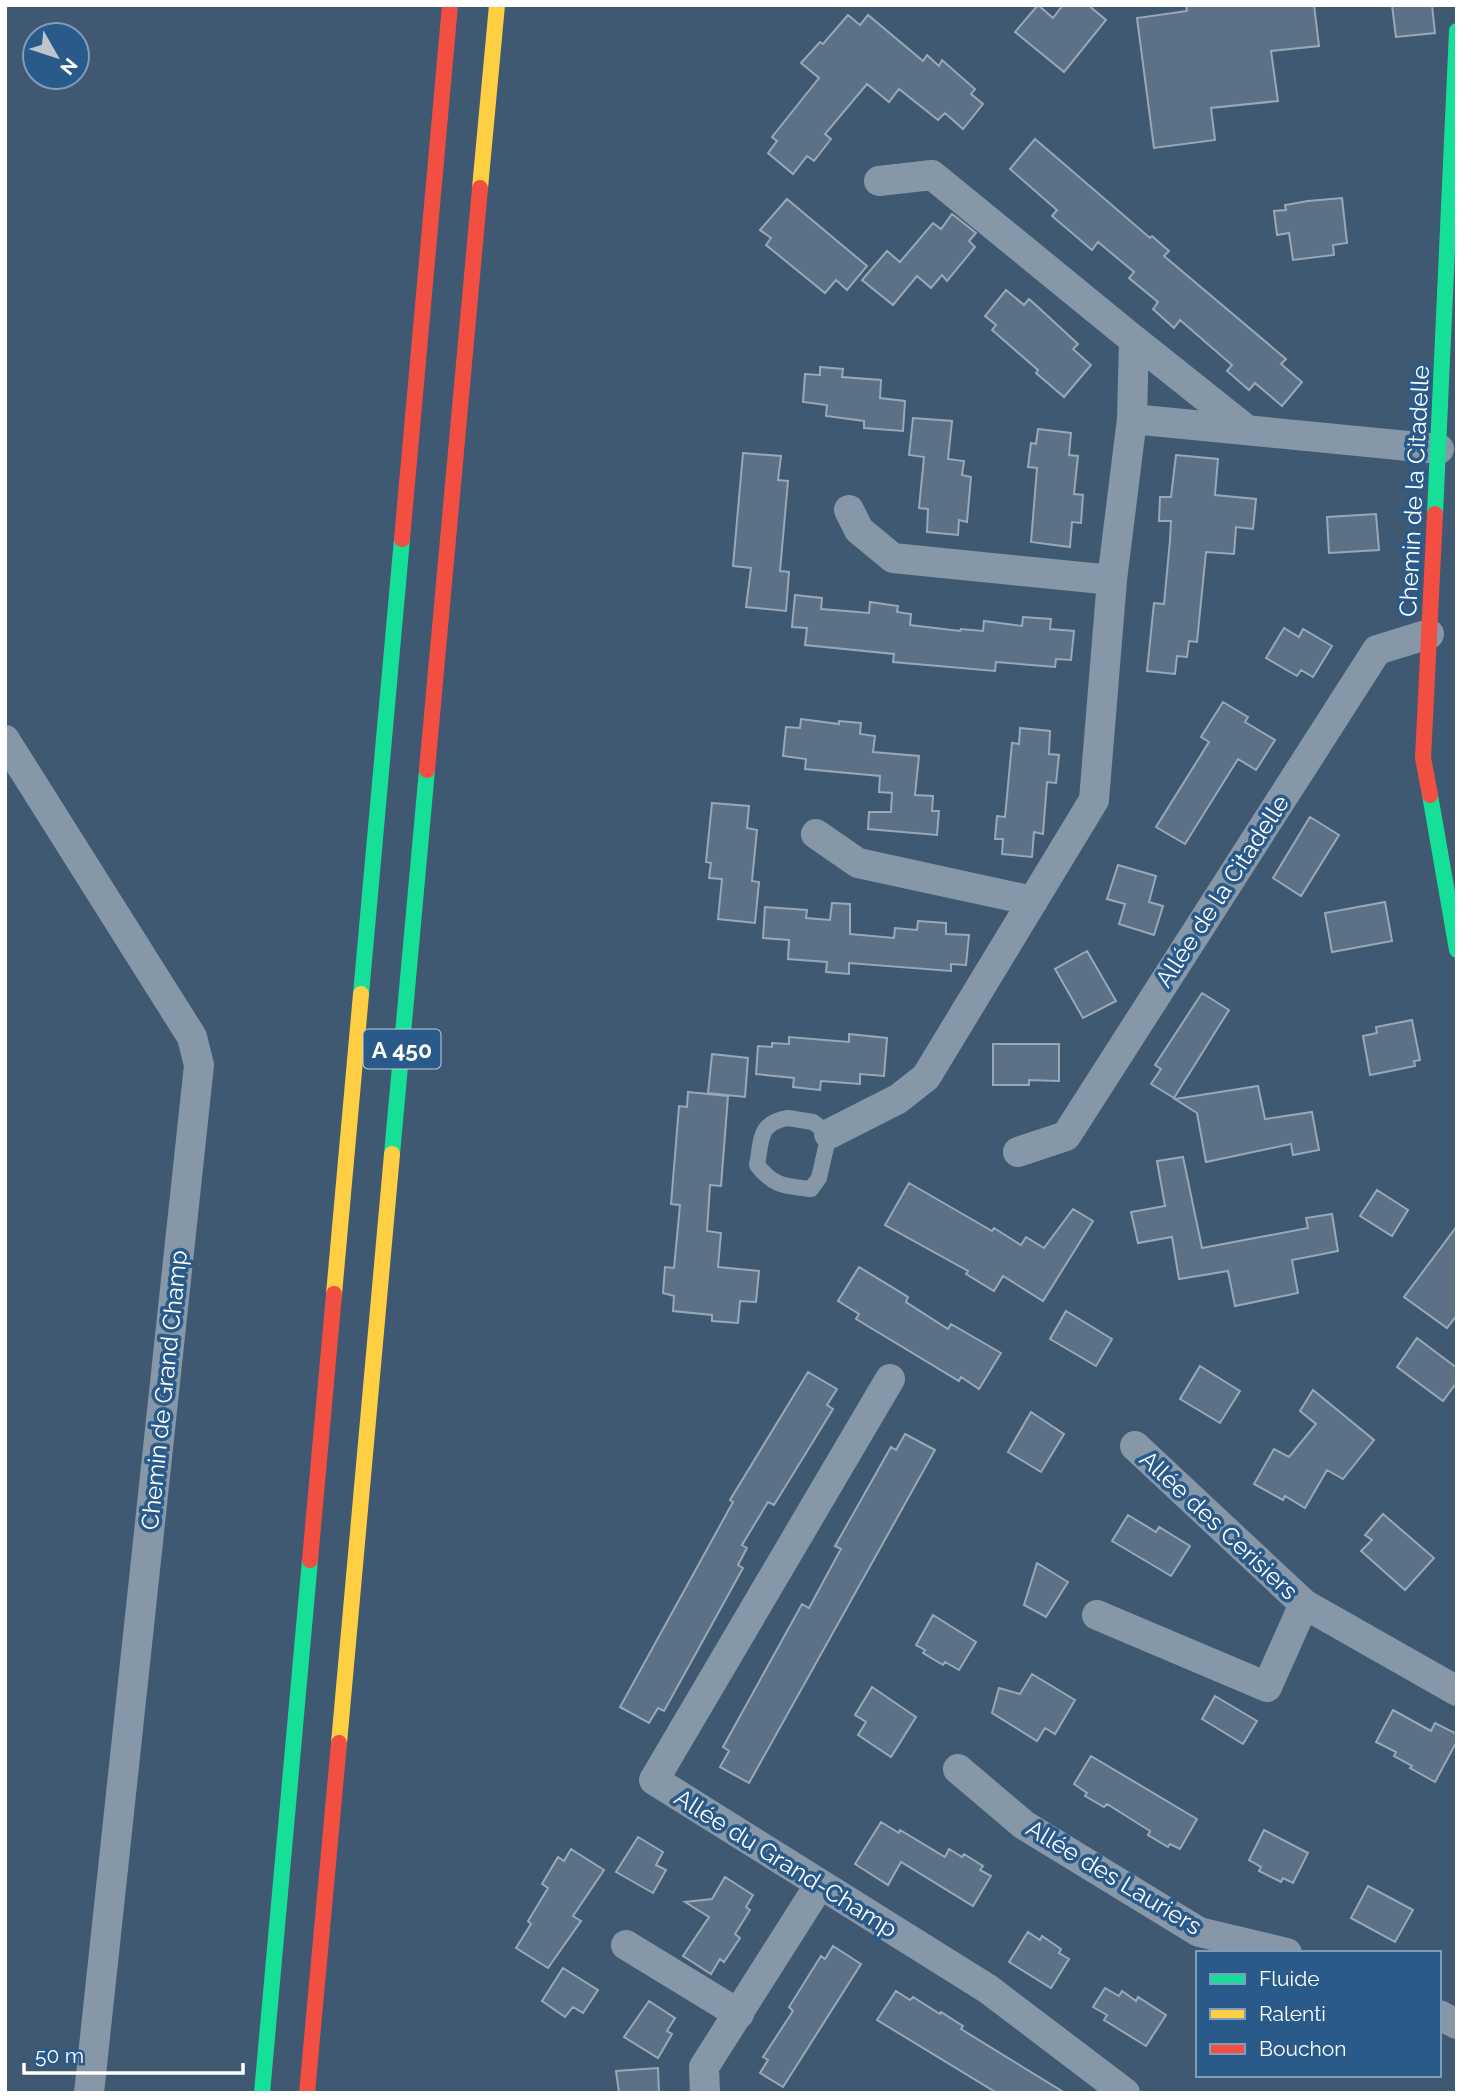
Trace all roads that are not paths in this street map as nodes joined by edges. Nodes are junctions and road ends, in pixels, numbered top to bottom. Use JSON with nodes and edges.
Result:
{"nodes":[{"id":1,"x":450,"y":5,"type":"edge"},
{"id":2,"x":497,"y":5,"type":"edge"},
{"id":3,"x":1457,"y":31,"type":"edge"},
{"id":4,"x":1455,"y":136,"type":"edge"},
{"id":5,"x":879,"y":181,"type":"dead end"},
{"id":6,"x":1134,"y":340,"type":"junction"},
{"id":7,"x":1132,"y":419,"type":"junction"},
{"id":8,"x":1247,"y":430,"type":"junction"},
{"id":9,"x":1438,"y":449,"type":"junction"},
{"id":10,"x":849,"y":510,"type":"dead end"},
{"id":11,"x":1112,"y":580,"type":"junction"},
{"id":12,"x":1429,"y":634,"type":"junction"},
{"id":13,"x":5,"y":740,"type":"edge"},
{"id":14,"x":816,"y":834,"type":"dead end"},
{"id":15,"x":1033,"y":901,"type":"junction"},
{"id":16,"x":1457,"y":950,"type":"edge"},
{"id":17,"x":829,"y":1134,"type":"junction"},
{"id":18,"x":1018,"y":1152,"type":"dead end"},
{"id":19,"x":890,"y":1379,"type":"dead end"},
{"id":20,"x":1135,"y":1446,"type":"dead end"},
{"id":21,"x":1304,"y":1604,"type":"junction"},
{"id":22,"x":1097,"y":1615,"type":"dead end"},
{"id":23,"x":1457,"y":1691,"type":"edge"},
{"id":24,"x":958,"y":1769,"type":"dead end"},
{"id":25,"x":820,"y":1884,"type":"junction"},
{"id":26,"x":626,"y":1945,"type":"dead end"},
{"id":27,"x":1279,"y":1951,"type":"edge"},
{"id":28,"x":739,"y":2014,"type":"junction"},
{"id":29,"x":1441,"y":2016,"type":"edge"},
{"id":30,"x":1457,"y":2024,"type":"edge"},
{"id":31,"x":89,"y":2093,"type":"edge"},
{"id":32,"x":261,"y":2093,"type":"edge"},
{"id":33,"x":307,"y":2093,"type":"edge"},
{"id":34,"x":705,"y":2093,"type":"edge"},
{"id":35,"x":1125,"y":2093,"type":"edge"}],
"edges":[{"from":1,"to":32,"type":"main road","number":"A 450"},
{"from":2,"to":33,"type":"main road","number":"A 450"},
{"from":3,"to":4,"type":"main road","name":"Chemin de la Citadelle"},
{"from":4,"to":9,"type":"main road","name":"Chemin de la Citadelle"},
{"from":5,"to":6,"type":"street"},
{"from":6,"to":7,"type":"street"},
{"from":6,"to":8,"type":"street"},
{"from":7,"to":8,"type":"street"},
{"from":7,"to":11,"type":"street"},
{"from":8,"to":9,"type":"street"},
{"from":9,"to":12,"type":"main road","name":"Chemin de la Citadelle"},
{"from":10,"to":11,"type":"street"},
{"from":11,"to":15,"type":"street"},
{"from":12,"to":16,"type":"main road","name":"Chemin de la Citadelle"},
{"from":12,"to":18,"type":"street","name":"Allée de la Citadelle"},
{"from":13,"to":31,"type":"street","name":"Chemin de Grand Champ"},
{"from":14,"to":15,"type":"street"},
{"from":15,"to":17,"type":"street"},
{"from":17,"to":17,"type":"lane"},
{"from":19,"to":25,"type":"street","name":"Allée du Grand-Champ"},
{"from":20,"to":21,"type":"street","name":"Allée des Cerisiers"},
{"from":21,"to":22,"type":"street","name":"Allée des Cerisiers"},
{"from":21,"to":23,"type":"street","name":"Allée des Cerisiers"},
{"from":24,"to":27,"type":"street","name":"Allée des Lauriers"},
{"from":25,"to":28,"type":"street"},
{"from":25,"to":35,"type":"street","name":"Allée du Grand-Champ"},
{"from":26,"to":28,"type":"street"},
{"from":28,"to":34,"type":"street"},
{"from":29,"to":30,"type":"street"}]}
